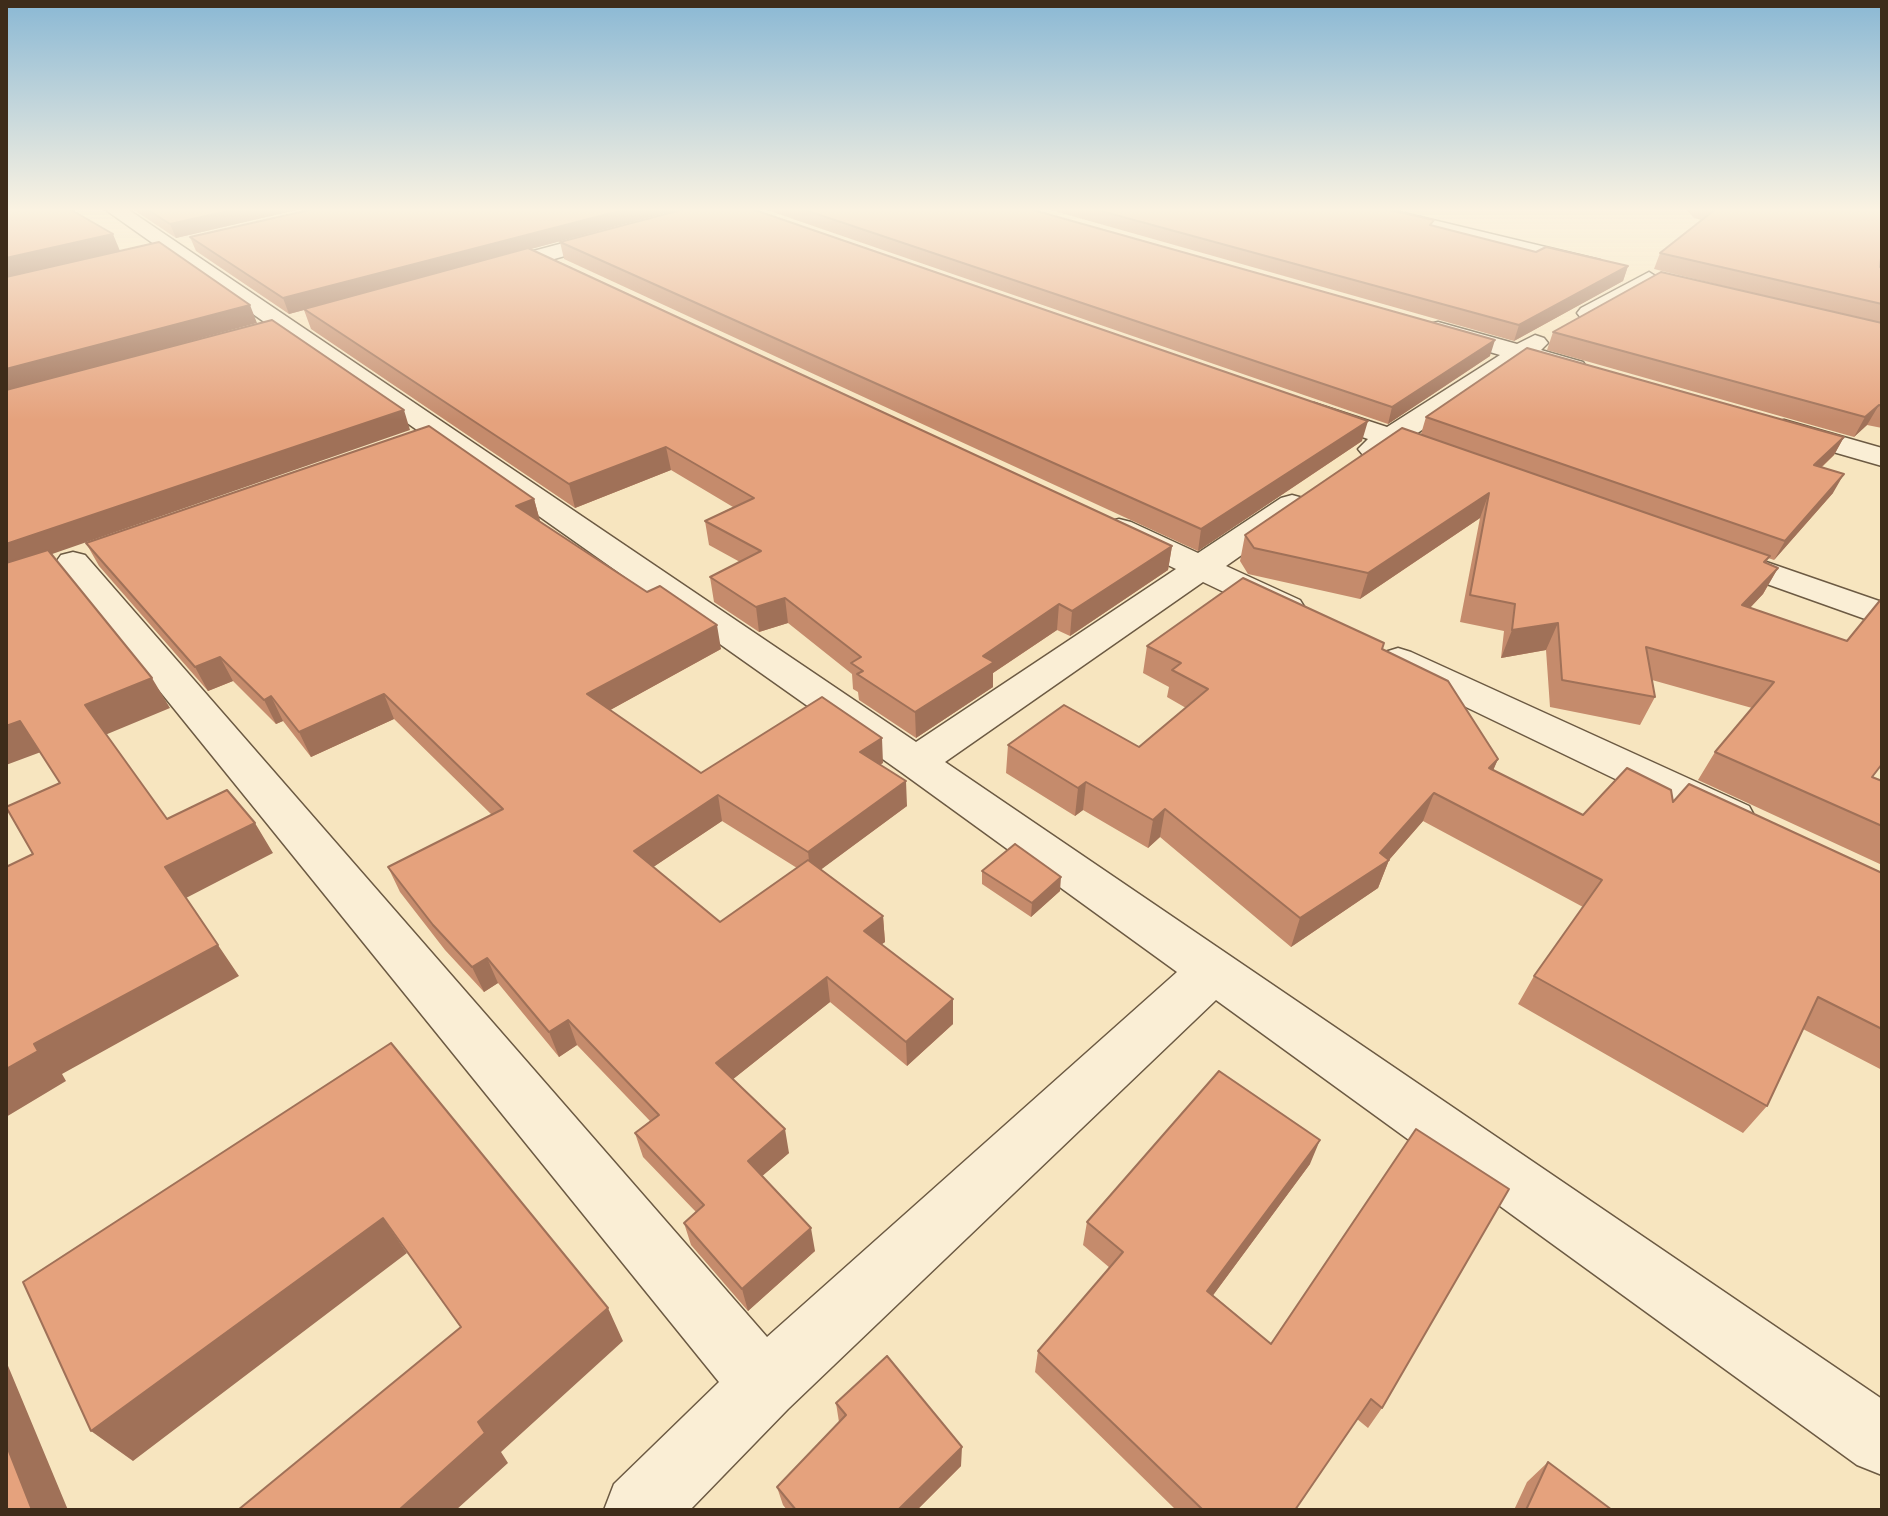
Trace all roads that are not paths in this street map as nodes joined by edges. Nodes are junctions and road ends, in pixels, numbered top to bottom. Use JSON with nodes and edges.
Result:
{"nodes":[{"id":1,"x":218,"y":279,"type":"edge"},
{"id":2,"x":1648,"y":279,"type":"edge"},
{"id":3,"x":1411,"y":322,"type":"edge"},
{"id":4,"x":1518,"y":352,"type":"junction"},
{"id":5,"x":1594,"y":374,"type":"edge"},
{"id":6,"x":1285,"y":401,"type":"edge"},
{"id":7,"x":1761,"y":422,"type":"edge"},
{"id":8,"x":1389,"y":437,"type":"junction"},
{"id":9,"x":1882,"y":457,"type":"edge"},
{"id":10,"x":1352,"y":463,"type":"edge"},
{"id":11,"x":1464,"y":464,"type":"edge"},
{"id":12,"x":1314,"y":489,"type":"edge"},
{"id":13,"x":1086,"y":513,"type":"edge"},
{"id":14,"x":1688,"y":545,"type":"edge"},
{"id":15,"x":74,"y":562,"type":"dead end"},
{"id":16,"x":1202,"y":567,"type":"junction"},
{"id":17,"x":1882,"y":614,"type":"edge"},
{"id":18,"x":1318,"y":622,"type":"edge"},
{"id":19,"x":1375,"y":649,"type":"edge"},
{"id":20,"x":916,"y":762,"type":"junction"},
{"id":21,"x":1766,"y":833,"type":"edge"},
{"id":22,"x":1212,"y":972,"type":"junction"},
{"id":23,"x":764,"y":1385,"type":"junction"},
{"id":24,"x":1882,"y":1440,"type":"edge"},
{"id":25,"x":640,"y":1510,"type":"edge"}],
"edges":[{"from":1,"to":20,"type":"street"},
{"from":2,"to":4,"type":"street"},
{"from":3,"to":4,"type":"street"},
{"from":4,"to":5,"type":"street"},
{"from":4,"to":8,"type":"street"},
{"from":6,"to":8,"type":"street"},
{"from":7,"to":9,"type":"street"},
{"from":8,"to":10,"type":"street"},
{"from":8,"to":11,"type":"street"},
{"from":12,"to":16,"type":"street"},
{"from":13,"to":16,"type":"street"},
{"from":14,"to":17,"type":"street"},
{"from":15,"to":23,"type":"street"},
{"from":16,"to":18,"type":"street"},
{"from":16,"to":20,"type":"street"},
{"from":19,"to":21,"type":"street"},
{"from":20,"to":22,"type":"street"},
{"from":22,"to":23,"type":"street"},
{"from":22,"to":24,"type":"street"},
{"from":23,"to":25,"type":"street"}]}
